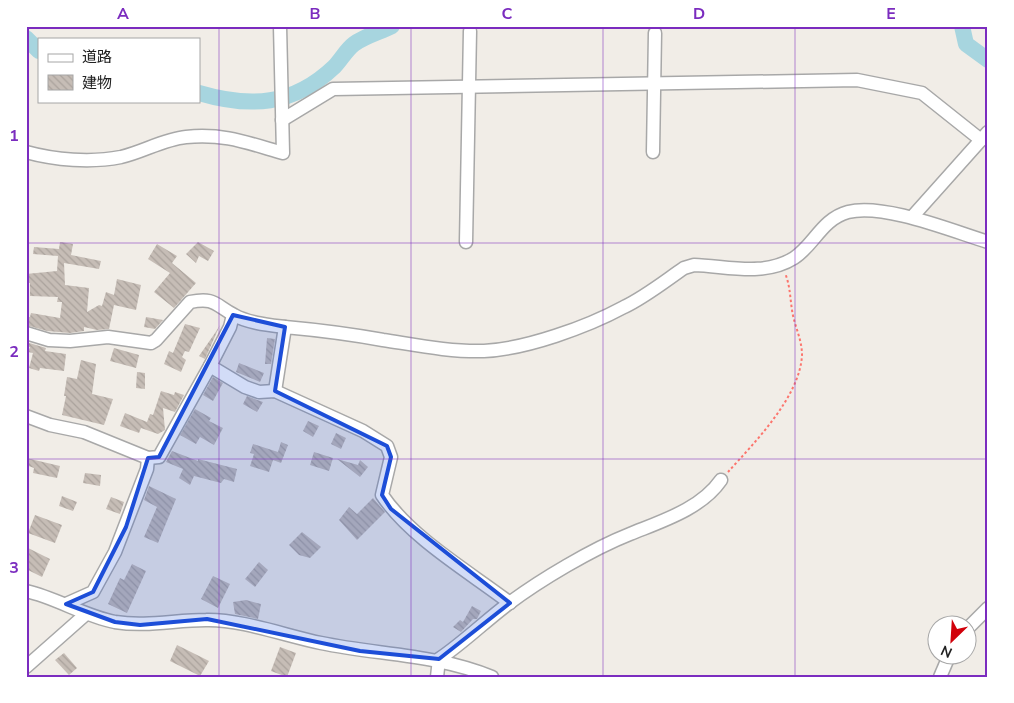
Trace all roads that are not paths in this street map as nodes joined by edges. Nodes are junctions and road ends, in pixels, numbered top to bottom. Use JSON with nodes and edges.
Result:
{"nodes":[{"id":1,"x":280,"y":26,"type":"edge"},
{"id":2,"x":470,"y":31,"type":"dead end"},
{"id":3,"x":655,"y":33,"type":"dead end"},
{"id":4,"x":655,"y":83,"type":"junction"},
{"id":5,"x":469,"y":85,"type":"junction"},
{"id":6,"x":282,"y":120,"type":"junction"},
{"id":7,"x":984,"y":136,"type":"edge"},
{"id":8,"x":26,"y":152,"type":"edge"},
{"id":9,"x":653,"y":152,"type":"dead end"},
{"id":10,"x":913,"y":216,"type":"junction"},
{"id":11,"x":466,"y":242,"type":"dead end"},
{"id":12,"x":988,"y":242,"type":"edge"},
{"id":13,"x":233,"y":315,"type":"junction"},
{"id":14,"x":285,"y":327,"type":"junction"},
{"id":15,"x":26,"y":333,"type":"edge"},
{"id":16,"x":210,"y":366,"type":"junction"},
{"id":17,"x":276,"y":391,"type":"junction"},
{"id":18,"x":26,"y":416,"type":"edge"},
{"id":19,"x":148,"y":458,"type":"junction"},
{"id":20,"x":721,"y":480,"type":"road end"},
{"id":21,"x":26,"y":591,"type":"edge"},
{"id":22,"x":510,"y":603,"type":"junction"},
{"id":23,"x":66,"y":604,"type":"junction"},
{"id":24,"x":988,"y":608,"type":"edge"},
{"id":25,"x":86,"y":614,"type":"junction"},
{"id":26,"x":976,"y":620,"type":"edge"},
{"id":27,"x":439,"y":660,"type":"junction"},
{"id":28,"x":26,"y":667,"type":"edge"},
{"id":29,"x":437,"y":677,"type":"edge"},
{"id":30,"x":492,"y":677,"type":"edge"}],
"edges":[{"from":1,"to":6,"type":"street"},
{"from":2,"to":5,"type":"street"},
{"from":3,"to":4,"type":"street"},
{"from":4,"to":5,"type":"street"},
{"from":4,"to":7,"type":"street"},
{"from":4,"to":9,"type":"street"},
{"from":5,"to":6,"type":"street"},
{"from":5,"to":11,"type":"street"},
{"from":6,"to":8,"type":"street"},
{"from":7,"to":10,"type":"street"},
{"from":10,"to":12,"type":"street"},
{"from":10,"to":14,"type":"street"},
{"from":13,"to":14,"type":"street"},
{"from":13,"to":15,"type":"street"},
{"from":13,"to":16,"type":"street"},
{"from":14,"to":17,"type":"street"},
{"from":16,"to":17,"type":"street"},
{"from":16,"to":19,"type":"street"},
{"from":17,"to":22,"type":"street"},
{"from":18,"to":19,"type":"street"},
{"from":19,"to":23,"type":"street"},
{"from":20,"to":22,"type":"street"},
{"from":21,"to":23,"type":"street"},
{"from":22,"to":27,"type":"street"},
{"from":23,"to":25,"type":"street"},
{"from":24,"to":26,"type":"street"},
{"from":25,"to":27,"type":"street"},
{"from":25,"to":28,"type":"street"},
{"from":27,"to":29,"type":"street"},
{"from":27,"to":30,"type":"street"}]}
